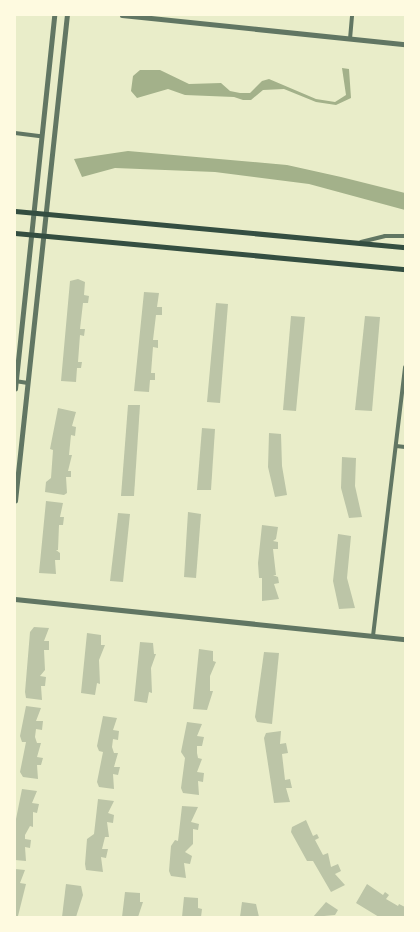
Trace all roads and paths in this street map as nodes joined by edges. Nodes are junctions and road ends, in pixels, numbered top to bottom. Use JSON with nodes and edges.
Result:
{"nodes":[{"id":1,"x":54,"y":15,"type":"edge"},
{"id":2,"x":67,"y":15,"type":"edge"},
{"id":3,"x":122,"y":15,"type":"edge"},
{"id":4,"x":352,"y":15,"type":"edge"},
{"id":5,"x":160,"y":17,"type":"edge"},
{"id":6,"x":350,"y":40,"type":"junction"},
{"id":7,"x":405,"y":44,"type":"edge"},
{"id":8,"x":15,"y":133,"type":"edge"},
{"id":9,"x":41,"y":136,"type":"junction"},
{"id":10,"x":15,"y":211,"type":"edge"},
{"id":11,"x":34,"y":213,"type":"junction"},
{"id":12,"x":47,"y":214,"type":"junction"},
{"id":13,"x":15,"y":233,"type":"edge"},
{"id":14,"x":32,"y":235,"type":"junction"},
{"id":15,"x":44,"y":235,"type":"junction"},
{"id":16,"x":405,"y":236,"type":"edge"},
{"id":17,"x":358,"y":242,"type":"junction"},
{"id":18,"x":405,"y":247,"type":"edge"},
{"id":19,"x":405,"y":269,"type":"edge"},
{"id":20,"x":405,"y":367,"type":"edge"},
{"id":21,"x":15,"y":381,"type":"edge"},
{"id":22,"x":28,"y":383,"type":"junction"},
{"id":23,"x":15,"y":389,"type":"edge"},
{"id":24,"x":396,"y":446,"type":"junction"},
{"id":25,"x":405,"y":447,"type":"edge"},
{"id":26,"x":15,"y":501,"type":"edge"},
{"id":27,"x":15,"y":599,"type":"edge"},
{"id":28,"x":373,"y":636,"type":"junction"},
{"id":29,"x":405,"y":639,"type":"edge"}],
"edges":[{"from":1,"to":9,"type":"street"},
{"from":2,"to":12,"type":"street"},
{"from":3,"to":5,"type":"street"},
{"from":4,"to":6,"type":"street"},
{"from":5,"to":6,"type":"street"},
{"from":6,"to":7,"type":"street"},
{"from":8,"to":9,"type":"street"},
{"from":9,"to":11,"type":"street"},
{"from":10,"to":11,"type":"main road"},
{"from":11,"to":12,"type":"main road"},
{"from":11,"to":14,"type":"street"},
{"from":12,"to":15,"type":"street"},
{"from":12,"to":17,"type":"main road"},
{"from":13,"to":14,"type":"main road"},
{"from":14,"to":15,"type":"main road"},
{"from":14,"to":21,"type":"street"},
{"from":15,"to":19,"type":"main road"},
{"from":15,"to":22,"type":"street"},
{"from":16,"to":17,"type":"street"},
{"from":17,"to":18,"type":"main road"},
{"from":20,"to":24,"type":"street"},
{"from":21,"to":22,"type":"street"},
{"from":21,"to":23,"type":"street"},
{"from":22,"to":26,"type":"street"},
{"from":24,"to":25,"type":"street"},
{"from":24,"to":28,"type":"street"},
{"from":27,"to":28,"type":"street"},
{"from":28,"to":29,"type":"street"}]}
